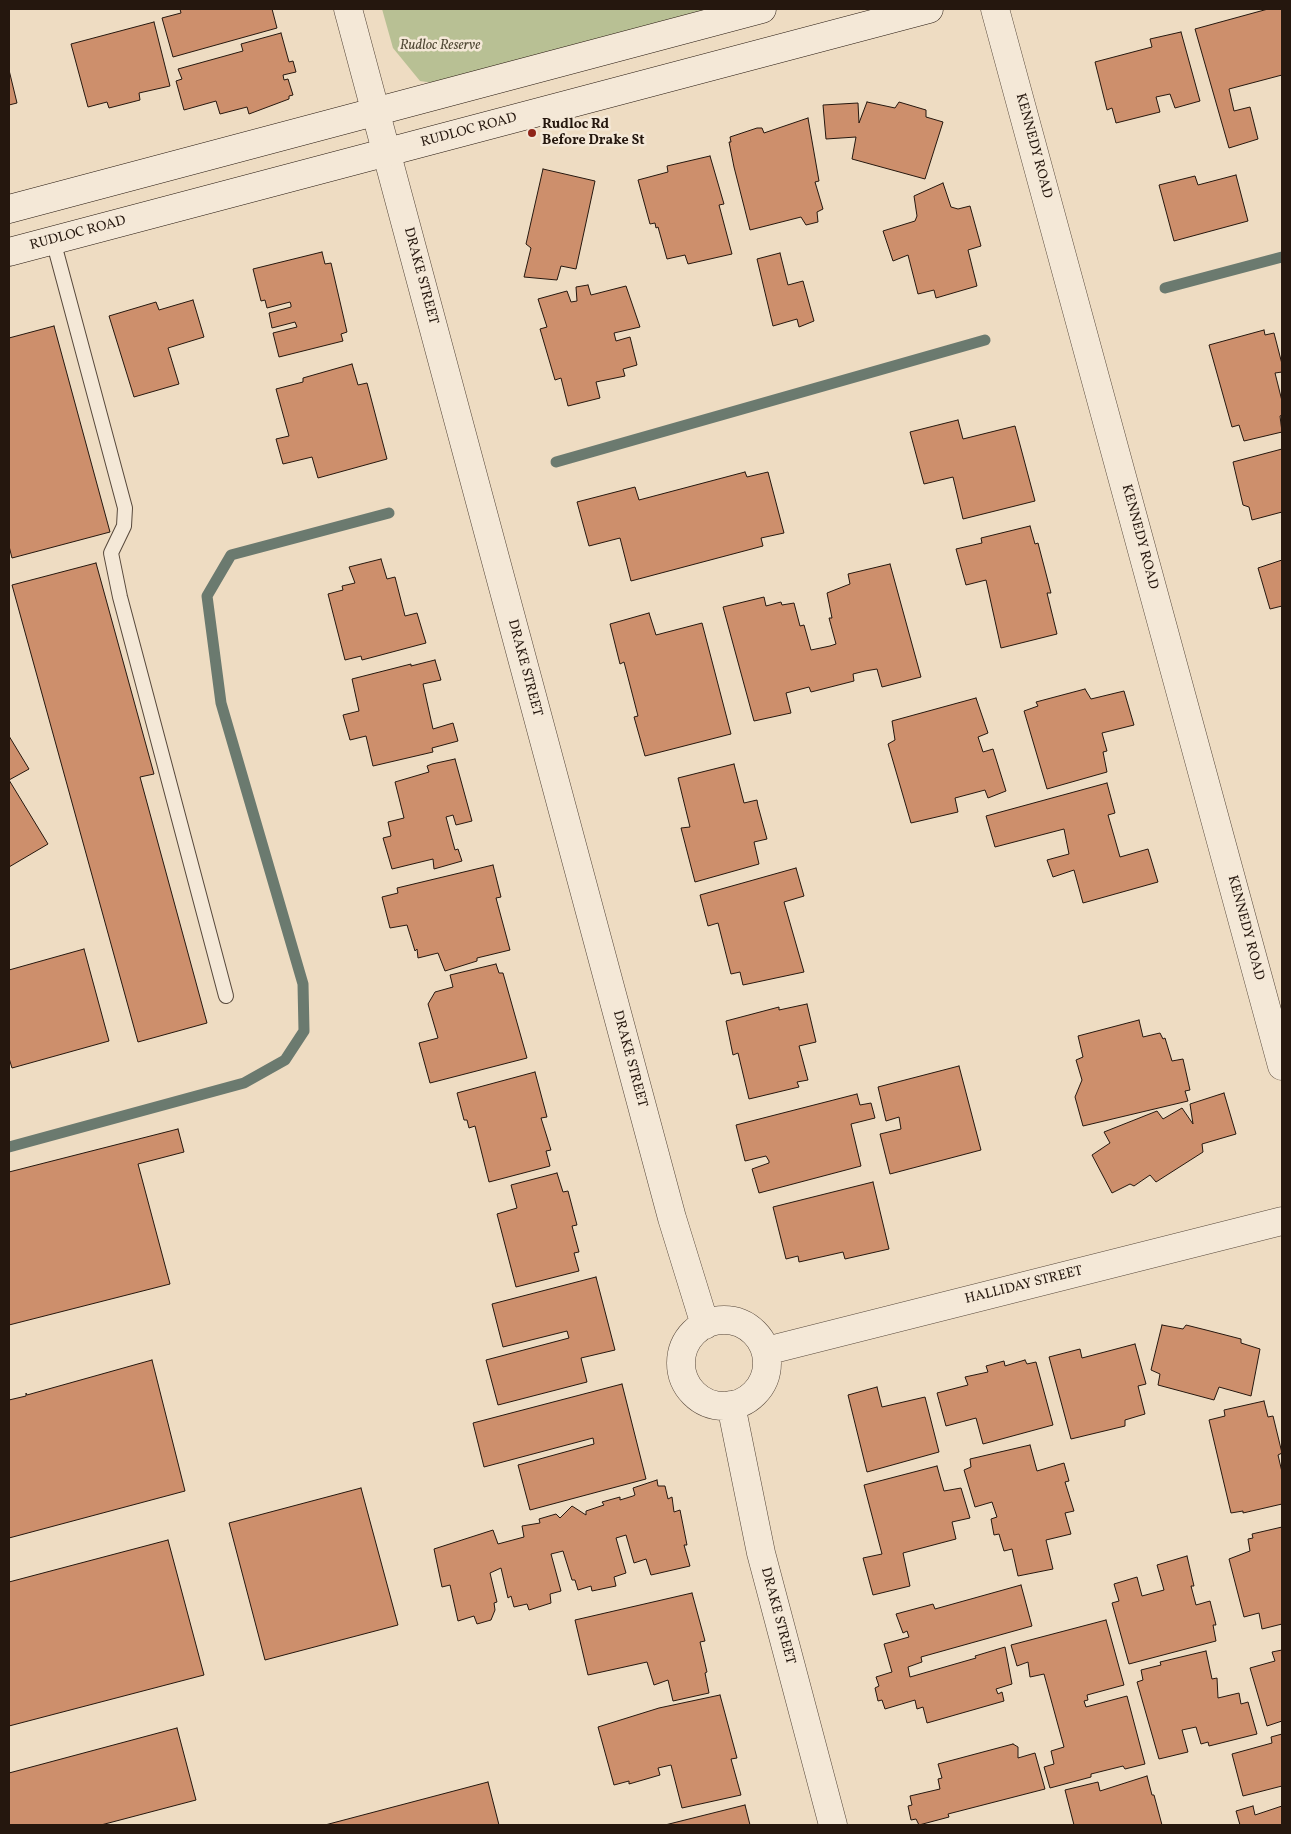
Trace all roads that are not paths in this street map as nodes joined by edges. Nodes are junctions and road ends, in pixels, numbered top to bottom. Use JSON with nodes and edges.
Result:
{"nodes":[{"id":1,"x":348,"y":9,"type":"edge"},
{"id":2,"x":762,"y":9,"type":"edge"},
{"id":3,"x":929,"y":9,"type":"edge"},
{"id":4,"x":994,"y":9,"type":"edge"},
{"id":5,"x":374,"y":110,"type":"junction"},
{"id":6,"x":387,"y":153,"type":"junction"},
{"id":7,"x":9,"y":209,"type":"edge"},
{"id":8,"x":53,"y":240,"type":"junction"},
{"id":9,"x":9,"y":252,"type":"edge"},
{"id":10,"x":226,"y":996,"type":"dead end"},
{"id":11,"x":1282,"y":1066,"type":"edge"},
{"id":12,"x":1282,"y":1221,"type":"edge"},
{"id":13,"x":705,"y":1325,"type":"junction"},
{"id":14,"x":766,"y":1351,"type":"junction"},
{"id":15,"x":731,"y":1405,"type":"junction"},
{"id":16,"x":833,"y":1825,"type":"edge"}],
"edges":[{"from":1,"to":5,"type":"street","name":"DRAKE STREET"},
{"from":2,"to":5,"type":"street"},
{"from":3,"to":6,"type":"street","name":"RUDLOC ROAD"},
{"from":4,"to":11,"type":"street","name":"KENNEDY ROAD"},
{"from":5,"to":6,"type":"street","name":"DRAKE STREET"},
{"from":5,"to":7,"type":"street"},
{"from":6,"to":8,"type":"street","name":"RUDLOC ROAD"},
{"from":6,"to":13,"type":"street","name":"DRAKE STREET"},
{"from":8,"to":9,"type":"street","name":"RUDLOC ROAD"},
{"from":8,"to":10,"type":"lane"},
{"from":12,"to":14,"type":"street","name":"HALLIDAY STREET"},
{"from":13,"to":14,"type":"street"},
{"from":13,"to":15,"type":"street"},
{"from":14,"to":15,"type":"street"},
{"from":15,"to":16,"type":"street","name":"DRAKE STREET"}]}
